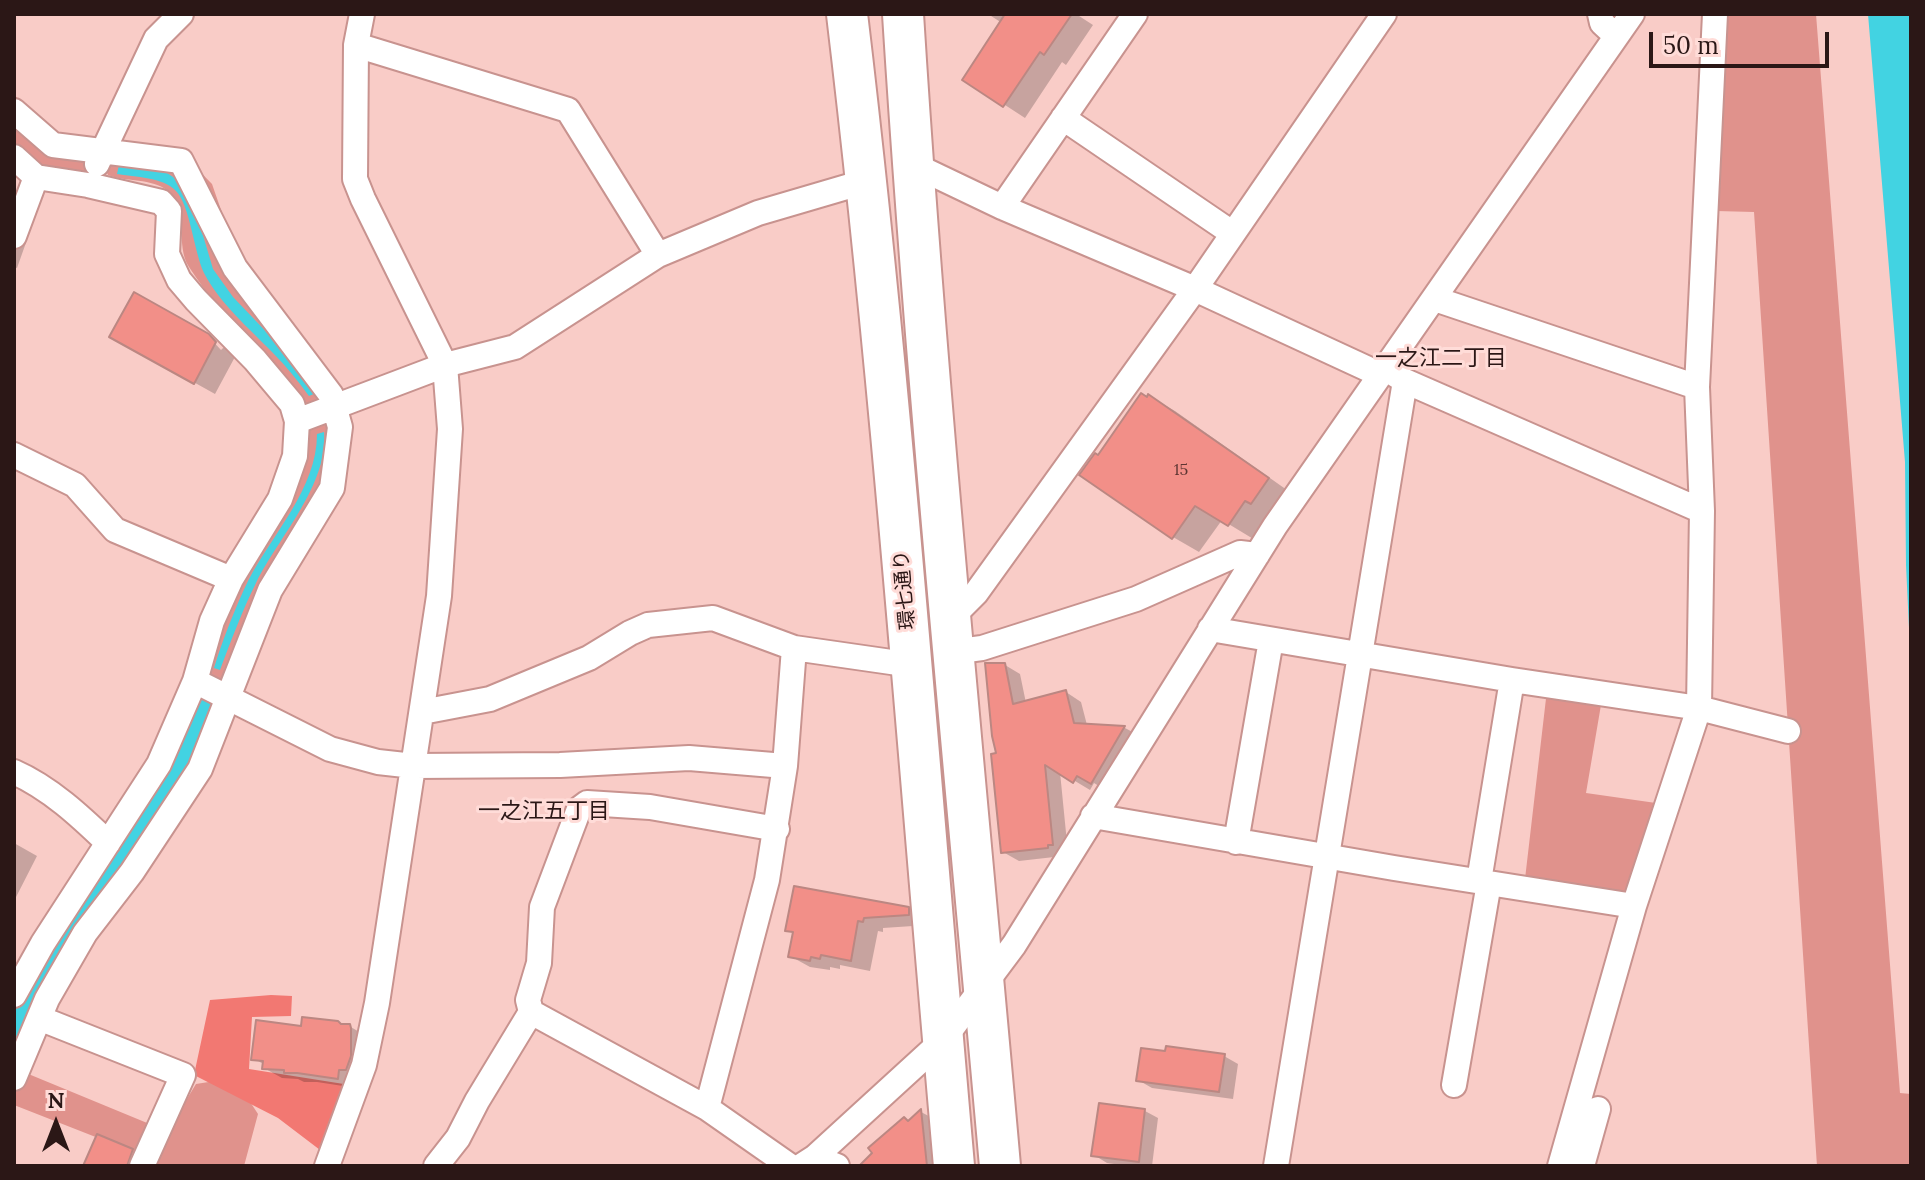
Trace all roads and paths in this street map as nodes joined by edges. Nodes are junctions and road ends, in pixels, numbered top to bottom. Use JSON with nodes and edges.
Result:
{"nodes":[{"id":1,"x":181,"y":14,"type":"edge"},
{"id":2,"x":362,"y":14,"type":"edge"},
{"id":3,"x":847,"y":14,"type":"edge"},
{"id":4,"x":903,"y":14,"type":"edge"},
{"id":5,"x":1135,"y":14,"type":"edge"},
{"id":6,"x":1384,"y":14,"type":"edge"},
{"id":7,"x":1600,"y":14,"type":"edge"},
{"id":8,"x":1632,"y":14,"type":"edge"},
{"id":9,"x":1715,"y":14,"type":"edge"},
{"id":10,"x":1616,"y":36,"type":"junction"},
{"id":11,"x":356,"y":45,"type":"junction"},
{"id":12,"x":14,"y":111,"type":"edge"},
{"id":13,"x":1063,"y":118,"type":"junction"},
{"id":14,"x":14,"y":157,"type":"edge"},
{"id":15,"x":912,"y":164,"type":"junction"},
{"id":16,"x":95,"y":168,"type":"junction"},
{"id":17,"x":36,"y":177,"type":"junction"},
{"id":18,"x":867,"y":181,"type":"junction"},
{"id":19,"x":1002,"y":207,"type":"junction"},
{"id":20,"x":1232,"y":233,"type":"junction"},
{"id":21,"x":14,"y":236,"type":"edge"},
{"id":22,"x":658,"y":255,"type":"junction"},
{"id":23,"x":1195,"y":289,"type":"junction"},
{"id":24,"x":1435,"y":299,"type":"junction"},
{"id":25,"x":445,"y":365,"type":"junction"},
{"id":26,"x":1391,"y":375,"type":"junction"},
{"id":27,"x":1697,"y":387,"type":"junction"},
{"id":28,"x":321,"y":409,"type":"junction"},
{"id":29,"x":14,"y":455,"type":"edge"},
{"id":30,"x":1702,"y":511,"type":"junction"},
{"id":31,"x":1257,"y":555,"type":"junction"},
{"id":32,"x":231,"y":579,"type":"junction"},
{"id":33,"x":1210,"y":629,"type":"junction"},
{"id":34,"x":951,"y":636,"type":"junction"},
{"id":35,"x":1271,"y":640,"type":"junction"},
{"id":36,"x":794,"y":648,"type":"junction"},
{"id":37,"x":1360,"y":654,"type":"junction"},
{"id":38,"x":912,"y":665,"type":"junction"},
{"id":39,"x":1512,"y":680,"type":"junction"},
{"id":40,"x":195,"y":681,"type":"junction"},
{"id":41,"x":229,"y":699,"type":"junction"},
{"id":42,"x":1699,"y":708,"type":"junction"},
{"id":43,"x":422,"y":712,"type":"junction"},
{"id":44,"x":1788,"y":731,"type":"dead end"},
{"id":45,"x":414,"y":766,"type":"junction"},
{"id":46,"x":785,"y":766,"type":"junction"},
{"id":47,"x":14,"y":772,"type":"edge"},
{"id":48,"x":1093,"y":816,"type":"junction"},
{"id":49,"x":777,"y":829,"type":"junction"},
{"id":50,"x":1236,"y":842,"type":"junction"},
{"id":51,"x":108,"y":843,"type":"junction"},
{"id":52,"x":1326,"y":857,"type":"junction"},
{"id":53,"x":1484,"y":882,"type":"junction"},
{"id":54,"x":1634,"y":906,"type":"junction"},
{"id":55,"x":983,"y":988,"type":"junction"},
{"id":56,"x":14,"y":995,"type":"edge"},
{"id":57,"x":531,"y":1012,"type":"junction"},
{"id":58,"x":39,"y":1018,"type":"junction"},
{"id":59,"x":943,"y":1040,"type":"junction"},
{"id":60,"x":14,"y":1078,"type":"edge"},
{"id":61,"x":1454,"y":1085,"type":"dead end"},
{"id":62,"x":707,"y":1108,"type":"junction"},
{"id":63,"x":1598,"y":1109,"type":"dead end"},
{"id":64,"x":817,"y":1163,"type":"edge"},
{"id":65,"x":142,"y":1166,"type":"edge"},
{"id":66,"x":327,"y":1166,"type":"edge"},
{"id":67,"x":436,"y":1166,"type":"edge"},
{"id":68,"x":790,"y":1166,"type":"edge"},
{"id":69,"x":954,"y":1166,"type":"edge"},
{"id":70,"x":1000,"y":1166,"type":"edge"},
{"id":71,"x":1276,"y":1166,"type":"edge"},
{"id":72,"x":1560,"y":1166,"type":"edge"},
{"id":73,"x":1582,"y":1166,"type":"edge"}],
"edges":[{"from":1,"to":16,"type":"street"},
{"from":2,"to":11,"type":"street"},
{"from":3,"to":18,"type":"main road","name":"環七通り"},
{"from":4,"to":15,"type":"main road","name":"環七通り"},
{"from":5,"to":13,"type":"street"},
{"from":6,"to":20,"type":"street"},
{"from":7,"to":10,"type":"street"},
{"from":8,"to":10,"type":"street"},
{"from":9,"to":27,"type":"street"},
{"from":10,"to":24,"type":"street"},
{"from":11,"to":22,"type":"street"},
{"from":11,"to":25,"type":"street"},
{"from":12,"to":16,"type":"street"},
{"from":13,"to":19,"type":"street"},
{"from":13,"to":20,"type":"street"},
{"from":14,"to":17,"type":"street"},
{"from":15,"to":19,"type":"street"},
{"from":15,"to":34,"type":"main road","name":"環七通り"},
{"from":16,"to":17,"type":"street"},
{"from":16,"to":28,"type":"street"},
{"from":16,"to":28,"type":"street"},
{"from":17,"to":21,"type":"street"},
{"from":18,"to":22,"type":"street"},
{"from":18,"to":38,"type":"main road","name":"環七通り"},
{"from":19,"to":23,"type":"street"},
{"from":20,"to":23,"type":"street"},
{"from":22,"to":25,"type":"street"},
{"from":23,"to":26,"type":"street"},
{"from":23,"to":34,"type":"street"},
{"from":24,"to":26,"type":"street"},
{"from":24,"to":27,"type":"street"},
{"from":25,"to":28,"type":"street"},
{"from":25,"to":43,"type":"street"},
{"from":26,"to":30,"type":"street"},
{"from":26,"to":31,"type":"street"},
{"from":26,"to":37,"type":"street"},
{"from":27,"to":30,"type":"street"},
{"from":28,"to":32,"type":"street"},
{"from":28,"to":41,"type":"street"},
{"from":29,"to":32,"type":"street"},
{"from":30,"to":42,"type":"street"},
{"from":31,"to":33,"type":"street"},
{"from":31,"to":34,"type":"street"},
{"from":32,"to":40,"type":"street"},
{"from":33,"to":35,"type":"street"},
{"from":33,"to":48,"type":"street"},
{"from":34,"to":55,"type":"main road","name":"環七通り"},
{"from":35,"to":37,"type":"street"},
{"from":35,"to":50,"type":"street"},
{"from":36,"to":38,"type":"street"},
{"from":36,"to":43,"type":"street"},
{"from":36,"to":46,"type":"street"},
{"from":37,"to":39,"type":"street"},
{"from":37,"to":52,"type":"street"},
{"from":38,"to":59,"type":"main road","name":"環七通り"},
{"from":39,"to":42,"type":"street"},
{"from":39,"to":53,"type":"street"},
{"from":40,"to":41,"type":"street"},
{"from":40,"to":51,"type":"street"},
{"from":41,"to":45,"type":"street"},
{"from":41,"to":58,"type":"street"},
{"from":42,"to":44,"type":"street"},
{"from":42,"to":54,"type":"street"},
{"from":43,"to":45,"type":"street"},
{"from":45,"to":46,"type":"street"},
{"from":45,"to":66,"type":"street"},
{"from":46,"to":49,"type":"street"},
{"from":47,"to":51,"type":"street"},
{"from":48,"to":50,"type":"street"},
{"from":48,"to":55,"type":"street"},
{"from":49,"to":57,"type":"street"},
{"from":49,"to":62,"type":"street"},
{"from":50,"to":52,"type":"street"},
{"from":51,"to":56,"type":"street"},
{"from":52,"to":53,"type":"street"},
{"from":52,"to":71,"type":"street"},
{"from":53,"to":54,"type":"street"},
{"from":53,"to":61,"type":"street"},
{"from":54,"to":72,"type":"street"},
{"from":55,"to":59,"type":"street"},
{"from":55,"to":70,"type":"main road","name":"環七通り"},
{"from":57,"to":62,"type":"street"},
{"from":57,"to":67,"type":"street"},
{"from":58,"to":60,"type":"street"},
{"from":58,"to":65,"type":"street"},
{"from":59,"to":64,"type":"street"},
{"from":59,"to":69,"type":"main road","name":"環七通り"},
{"from":62,"to":68,"type":"street"},
{"from":63,"to":73,"type":"street"}]}
